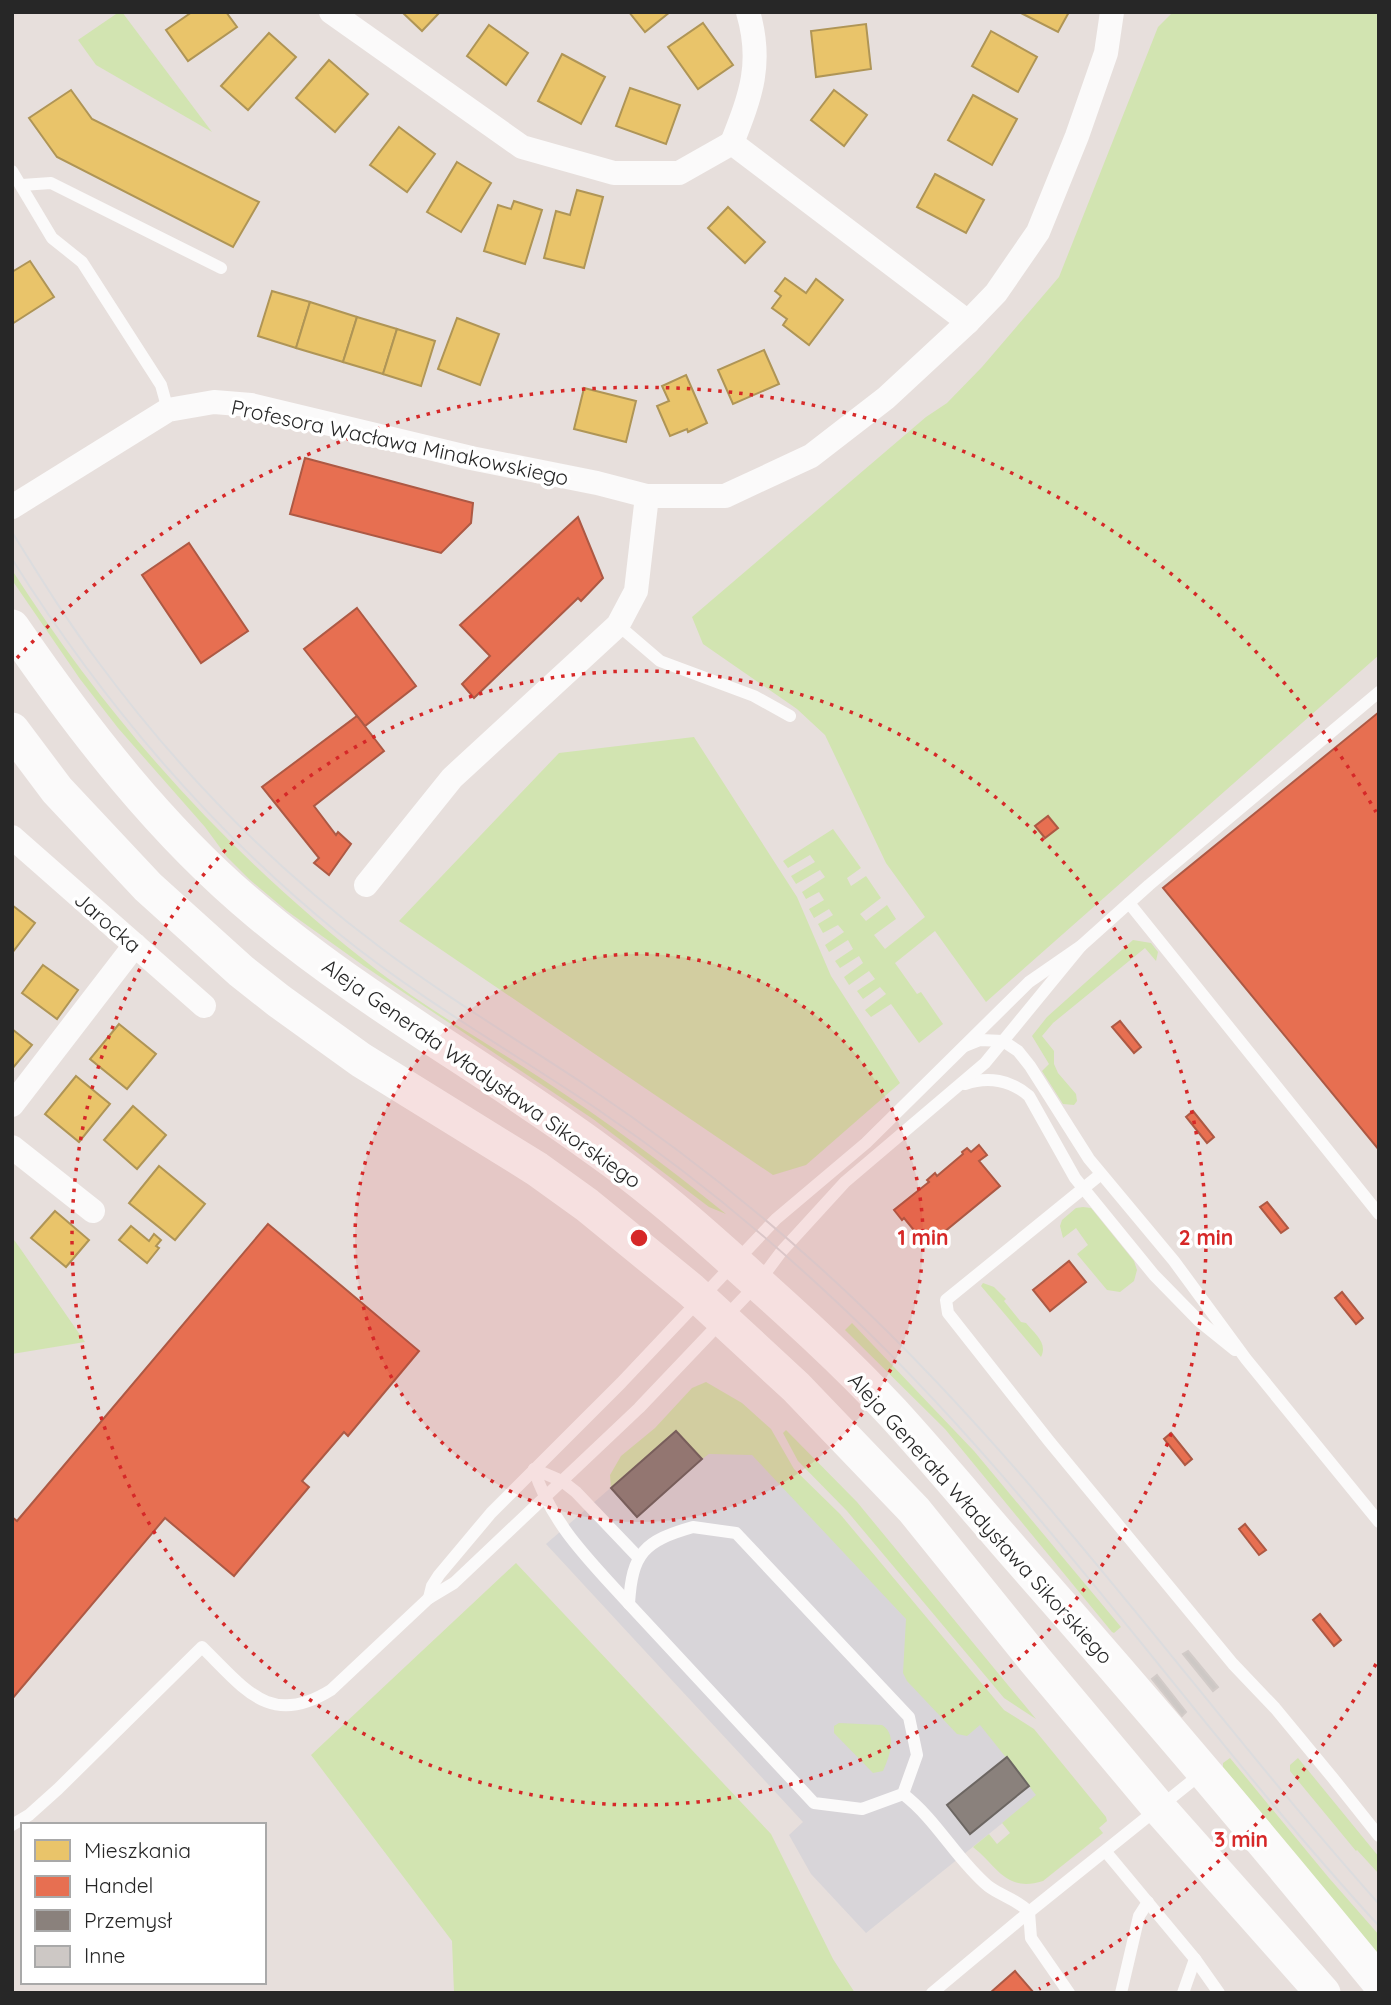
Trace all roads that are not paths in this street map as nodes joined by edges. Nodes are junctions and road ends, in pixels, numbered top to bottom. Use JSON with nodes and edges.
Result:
{"nodes":[{"id":1,"x":331,"y":12,"type":"edge"},
{"id":2,"x":748,"y":12,"type":"edge"},
{"id":3,"x":1112,"y":12,"type":"edge"},
{"id":4,"x":732,"y":142,"type":"junction"},
{"id":5,"x":12,"y":171,"type":"edge"},
{"id":6,"x":22,"y":185,"type":"junction"},
{"id":7,"x":221,"y":268,"type":"dead end"},
{"id":8,"x":968,"y":322,"type":"junction"},
{"id":9,"x":167,"y":410,"type":"junction"},
{"id":10,"x":647,"y":496,"type":"junction"},
{"id":11,"x":12,"y":507,"type":"edge"},
{"id":12,"x":618,"y":625,"type":"junction"},
{"id":13,"x":12,"y":626,"type":"edge"},
{"id":14,"x":1379,"y":692,"type":"edge"},
{"id":15,"x":790,"y":716,"type":"dead end"},
{"id":16,"x":12,"y":730,"type":"edge"},
{"id":17,"x":12,"y":837,"type":"edge"},
{"id":18,"x":366,"y":885,"type":"dead end"},
{"id":19,"x":1129,"y":903,"type":"junction"},
{"id":20,"x":135,"y":946,"type":"junction"},
{"id":21,"x":1081,"y":946,"type":"junction"},
{"id":22,"x":204,"y":1006,"type":"dead end"},
{"id":23,"x":1003,"y":1041,"type":"junction"},
{"id":24,"x":962,"y":1048,"type":"junction"},
{"id":25,"x":956,"y":1088,"type":"junction"},
{"id":26,"x":12,"y":1105,"type":"edge"},
{"id":27,"x":12,"y":1147,"type":"edge"},
{"id":28,"x":1101,"y":1174,"type":"junction"},
{"id":29,"x":1083,"y":1188,"type":"junction"},
{"id":30,"x":93,"y":1212,"type":"dead end"},
{"id":31,"x":1379,"y":1214,"type":"edge"},
{"id":32,"x":746,"y":1272,"type":"junction"},
{"id":33,"x":712,"y":1309,"type":"junction"},
{"id":34,"x":1246,"y":1359,"type":"junction"},
{"id":35,"x":534,"y":1469,"type":"junction"},
{"id":36,"x":562,"y":1481,"type":"junction"},
{"id":37,"x":544,"y":1498,"type":"junction"},
{"id":38,"x":1379,"y":1522,"type":"edge"},
{"id":39,"x":638,"y":1557,"type":"junction"},
{"id":40,"x":429,"y":1598,"type":"junction"},
{"id":41,"x":629,"y":1604,"type":"junction"},
{"id":42,"x":1203,"y":1772,"type":"junction"},
{"id":43,"x":903,"y":1794,"type":"junction"},
{"id":44,"x":1159,"y":1808,"type":"junction"},
{"id":45,"x":12,"y":1825,"type":"edge"},
{"id":46,"x":1379,"y":1836,"type":"edge"},
{"id":47,"x":1106,"y":1852,"type":"junction"},
{"id":48,"x":1148,"y":1902,"type":"junction"},
{"id":49,"x":1029,"y":1912,"type":"junction"},
{"id":50,"x":1195,"y":1959,"type":"junction"},
{"id":51,"x":1379,"y":1982,"type":"edge"},
{"id":52,"x":932,"y":1993,"type":"edge"},
{"id":53,"x":1069,"y":1993,"type":"edge"},
{"id":54,"x":1121,"y":1993,"type":"edge"},
{"id":55,"x":1183,"y":1993,"type":"edge"},
{"id":56,"x":1219,"y":1993,"type":"edge"},
{"id":57,"x":1323,"y":1993,"type":"edge"}],
"edges":[{"from":1,"to":4,"type":"street"},
{"from":2,"to":4,"type":"street"},
{"from":3,"to":8,"type":"street","name":"Profesora Wacława Minakowskiego"},
{"from":4,"to":8,"type":"street"},
{"from":5,"to":6,"type":"lane"},
{"from":6,"to":7,"type":"lane"},
{"from":6,"to":9,"type":"lane"},
{"from":8,"to":10,"type":"street","name":"Profesora Wacława Minakowskiego"},
{"from":9,"to":10,"type":"street","name":"Profesora Wacława Minakowskiego"},
{"from":9,"to":11,"type":"street","name":"Profesora Wacława Minakowskiego"},
{"from":10,"to":12,"type":"street"},
{"from":12,"to":15,"type":"lane"},
{"from":12,"to":18,"type":"street"},
{"from":13,"to":32,"type":"main road","name":"Aleja Generała Władysława Sikorskiego"},
{"from":14,"to":19,"type":"lane"},
{"from":16,"to":33,"type":"main road"},
{"from":17,"to":20,"type":"street","name":"Jarocka"},
{"from":19,"to":21,"type":"lane"},
{"from":19,"to":31,"type":"lane"},
{"from":20,"to":22,"type":"street","name":"Jarocka"},
{"from":20,"to":26,"type":"street"},
{"from":21,"to":23,"type":"lane"},
{"from":21,"to":24,"type":"lane"},
{"from":23,"to":24,"type":"lane"},
{"from":23,"to":25,"type":"lane"},
{"from":23,"to":28,"type":"lane"},
{"from":24,"to":32,"type":"lane"},
{"from":25,"to":29,"type":"lane"},
{"from":25,"to":32,"type":"lane"},
{"from":27,"to":30,"type":"street"},
{"from":28,"to":29,"type":"lane"},
{"from":28,"to":34,"type":"lane"},
{"from":29,"to":34,"type":"lane"},
{"from":29,"to":46,"type":"lane"},
{"from":32,"to":33,"type":"lane"},
{"from":32,"to":33,"type":"lane"},
{"from":32,"to":42,"type":"main road","name":"Aleja Generała Władysława Sikorskiego"},
{"from":33,"to":35,"type":"lane"},
{"from":33,"to":36,"type":"lane"},
{"from":33,"to":44,"type":"main road"},
{"from":34,"to":38,"type":"lane"},
{"from":35,"to":36,"type":"lane"},
{"from":35,"to":37,"type":"lane"},
{"from":35,"to":40,"type":"lane"},
{"from":36,"to":37,"type":"lane"},
{"from":36,"to":39,"type":"lane"},
{"from":37,"to":40,"type":"lane"},
{"from":37,"to":41,"type":"lane"},
{"from":39,"to":41,"type":"lane"},
{"from":39,"to":43,"type":"lane"},
{"from":40,"to":45,"type":"lane"},
{"from":41,"to":43,"type":"lane"},
{"from":42,"to":44,"type":"lane"},
{"from":42,"to":51,"type":"main road","name":"Aleja Generała Władysława Sikorskiego"},
{"from":43,"to":49,"type":"lane"},
{"from":44,"to":47,"type":"lane"},
{"from":44,"to":57,"type":"main road"},
{"from":47,"to":48,"type":"lane"},
{"from":47,"to":49,"type":"lane"},
{"from":48,"to":50,"type":"lane"},
{"from":48,"to":54,"type":"lane"},
{"from":49,"to":52,"type":"lane"},
{"from":49,"to":53,"type":"lane"},
{"from":50,"to":55,"type":"lane"},
{"from":50,"to":56,"type":"lane"}]}
